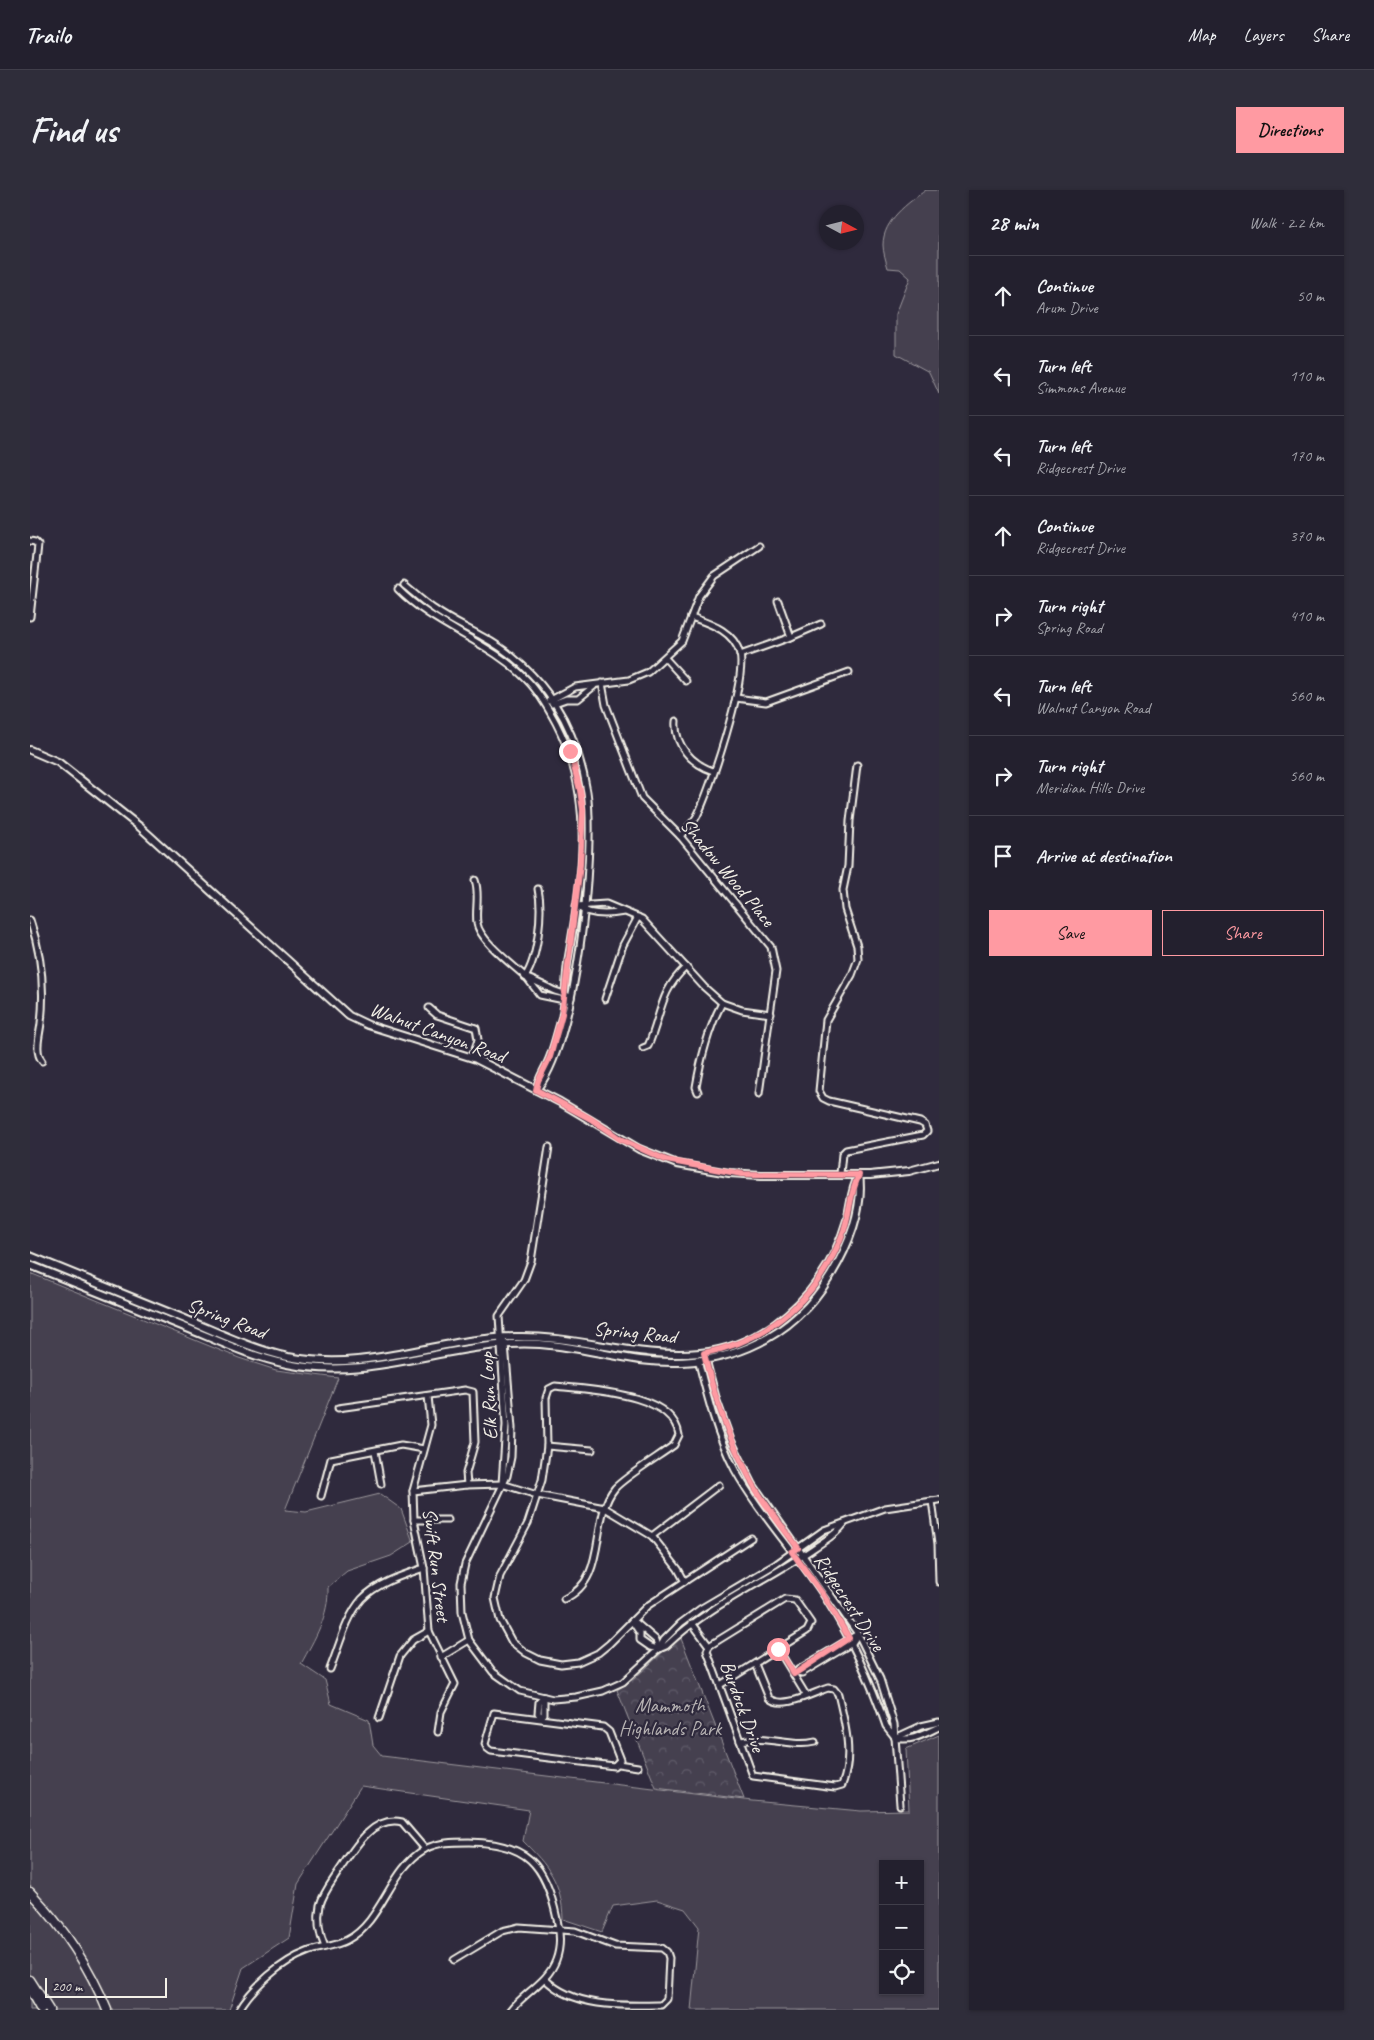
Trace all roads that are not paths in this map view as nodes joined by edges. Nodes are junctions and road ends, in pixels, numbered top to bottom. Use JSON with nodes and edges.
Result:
{"nodes":[{"id":1,"x":30,"y":541,"type":"edge"},
{"id":2,"x":759,"y":546,"type":"dead end"},
{"id":3,"x":404,"y":585,"type":"dead end"},
{"id":4,"x":398,"y":589,"type":"dead end"},
{"id":5,"x":778,"y":601,"type":"dead end"},
{"id":6,"x":691,"y":616,"type":"junction"},
{"id":7,"x":30,"y":617,"type":"edge"},
{"id":8,"x":821,"y":624,"type":"dead end"},
{"id":9,"x":791,"y":637,"type":"junction"},
{"id":10,"x":485,"y":638,"type":"junction"},
{"id":11,"x":481,"y":644,"type":"junction"},
{"id":12,"x":740,"y":655,"type":"junction"},
{"id":13,"x":665,"y":658,"type":"junction"},
{"id":14,"x":849,"y":672,"type":"dead end"},
{"id":15,"x":686,"y":681,"type":"dead end"},
{"id":16,"x":602,"y":683,"type":"junction"},
{"id":17,"x":594,"y":686,"type":"junction"},
{"id":18,"x":582,"y":687,"type":"junction"},
{"id":19,"x":584,"y":695,"type":"junction"},
{"id":20,"x":736,"y":698,"type":"junction"},
{"id":21,"x":553,"y":701,"type":"junction"},
{"id":22,"x":546,"y":704,"type":"junction"},
{"id":23,"x":676,"y":721,"type":"dead end"},
{"id":24,"x":30,"y":750,"type":"edge"},
{"id":25,"x":857,"y":765,"type":"dead end"},
{"id":26,"x":713,"y":771,"type":"junction"},
{"id":27,"x":680,"y":836,"type":"junction"},
{"id":28,"x":475,"y":880,"type":"dead end"},
{"id":29,"x":538,"y":890,"type":"dead end"},
{"id":30,"x":610,"y":905,"type":"junction"},
{"id":31,"x":576,"y":906,"type":"junction"},
{"id":32,"x":583,"y":909,"type":"junction"},
{"id":33,"x":624,"y":912,"type":"junction"},
{"id":34,"x":609,"y":915,"type":"junction"},
{"id":35,"x":638,"y":917,"type":"junction"},
{"id":36,"x":30,"y":920,"type":"edge"},
{"id":37,"x":686,"y":967,"type":"junction"},
{"id":38,"x":526,"y":977,"type":"junction"},
{"id":39,"x":542,"y":983,"type":"junction"},
{"id":40,"x":536,"y":993,"type":"junction"},
{"id":41,"x":565,"y":993,"type":"junction"},
{"id":42,"x":571,"y":998,"type":"junction"},
{"id":43,"x":605,"y":999,"type":"dead end"},
{"id":44,"x":564,"y":1000,"type":"junction"},
{"id":45,"x":722,"y":1003,"type":"junction"},
{"id":46,"x":429,"y":1008,"type":"dead end"},
{"id":47,"x":771,"y":1014,"type":"junction"},
{"id":48,"x":643,"y":1048,"type":"dead end"},
{"id":49,"x":472,"y":1057,"type":"junction"},
{"id":50,"x":42,"y":1060,"type":"dead end"},
{"id":51,"x":536,"y":1090,"type":"junction"},
{"id":52,"x":698,"y":1092,"type":"dead end"},
{"id":53,"x":759,"y":1094,"type":"dead end"},
{"id":54,"x":549,"y":1147,"type":"dead end"},
{"id":55,"x":939,"y":1164,"type":"edge"},
{"id":56,"x":840,"y":1174,"type":"junction"},
{"id":57,"x":859,"y":1175,"type":"junction"},
{"id":58,"x":30,"y":1256,"type":"edge"},
{"id":59,"x":30,"y":1264,"type":"edge"},
{"id":60,"x":502,"y":1342,"type":"junction"},
{"id":61,"x":702,"y":1357,"type":"junction"},
{"id":62,"x":428,"y":1396,"type":"junction"},
{"id":63,"x":338,"y":1408,"type":"dead end"},
{"id":64,"x":547,"y":1446,"type":"junction"},
{"id":65,"x":424,"y":1449,"type":"junction"},
{"id":66,"x":592,"y":1450,"type":"dead end"},
{"id":67,"x":375,"y":1451,"type":"junction"},
{"id":68,"x":381,"y":1484,"type":"dead end"},
{"id":69,"x":502,"y":1484,"type":"junction"},
{"id":70,"x":467,"y":1485,"type":"junction"},
{"id":71,"x":719,"y":1485,"type":"dead end"},
{"id":72,"x":413,"y":1491,"type":"junction"},
{"id":73,"x":537,"y":1495,"type":"junction"},
{"id":74,"x":320,"y":1496,"type":"dead end"},
{"id":75,"x":939,"y":1500,"type":"edge"},
{"id":76,"x":932,"y":1501,"type":"junction"},
{"id":77,"x":605,"y":1508,"type":"junction"},
{"id":78,"x":414,"y":1520,"type":"junction"},
{"id":79,"x":448,"y":1520,"type":"dead end"},
{"id":80,"x":844,"y":1524,"type":"junction"},
{"id":81,"x":652,"y":1536,"type":"junction"},
{"id":82,"x":750,"y":1538,"type":"dead end"},
{"id":83,"x":798,"y":1548,"type":"junction"},
{"id":84,"x":792,"y":1552,"type":"junction"},
{"id":85,"x":803,"y":1555,"type":"junction"},
{"id":86,"x":797,"y":1559,"type":"junction"},
{"id":87,"x":424,"y":1568,"type":"junction"},
{"id":88,"x":684,"y":1580,"type":"junction"},
{"id":89,"x":939,"y":1582,"type":"edge"},
{"id":90,"x":564,"y":1600,"type":"dead end"},
{"id":91,"x":632,"y":1621,"type":"junction"},
{"id":92,"x":692,"y":1623,"type":"junction"},
{"id":93,"x":429,"y":1631,"type":"junction"},
{"id":94,"x":858,"y":1634,"type":"junction"},
{"id":95,"x":469,"y":1640,"type":"junction"},
{"id":96,"x":851,"y":1640,"type":"junction"},
{"id":97,"x":709,"y":1646,"type":"junction"},
{"id":98,"x":659,"y":1649,"type":"junction"},
{"id":99,"x":778,"y":1649,"type":"junction"},
{"id":100,"x":441,"y":1657,"type":"junction"},
{"id":101,"x":754,"y":1664,"type":"junction"},
{"id":102,"x":330,"y":1669,"type":"dead end"},
{"id":103,"x":796,"y":1673,"type":"junction"},
{"id":104,"x":720,"y":1685,"type":"junction"},
{"id":105,"x":544,"y":1696,"type":"junction"},
{"id":106,"x":806,"y":1696,"type":"junction"},
{"id":107,"x":541,"y":1717,"type":"junction"},
{"id":108,"x":379,"y":1718,"type":"dead end"},
{"id":109,"x":939,"y":1722,"type":"edge"},
{"id":110,"x":930,"y":1724,"type":"junction"},
{"id":111,"x":939,"y":1727,"type":"edge"},
{"id":112,"x":932,"y":1730,"type":"junction"},
{"id":113,"x":438,"y":1732,"type":"dead end"},
{"id":114,"x":894,"y":1738,"type":"junction"},
{"id":115,"x":740,"y":1741,"type":"junction"},
{"id":116,"x":815,"y":1742,"type":"dead end"},
{"id":117,"x":618,"y":1764,"type":"junction"},
{"id":118,"x":638,"y":1767,"type":"dead end"},
{"id":119,"x":900,"y":1805,"type":"dead end"},
{"id":120,"x":425,"y":1849,"type":"junction"},
{"id":121,"x":30,"y":1892,"type":"edge"},
{"id":122,"x":560,"y":1930,"type":"junction"},
{"id":123,"x":325,"y":1948,"type":"junction"},
{"id":124,"x":454,"y":1960,"type":"dead end"},
{"id":125,"x":90,"y":1971,"type":"junction"},
{"id":126,"x":544,"y":1979,"type":"junction"},
{"id":127,"x":30,"y":1980,"type":"edge"},
{"id":128,"x":30,"y":1990,"type":"edge"},
{"id":129,"x":41,"y":2010,"type":"edge"},
{"id":130,"x":49,"y":2010,"type":"edge"},
{"id":131,"x":107,"y":2010,"type":"edge"},
{"id":132,"x":112,"y":2010,"type":"edge"},
{"id":133,"x":239,"y":2010,"type":"edge"},
{"id":134,"x":511,"y":2010,"type":"edge"}],
"edges":[{"from":1,"to":7,"type":"street"},
{"from":2,"to":6,"type":"street"},
{"from":3,"to":10,"type":"street"},
{"from":4,"to":11,"type":"street"},
{"from":5,"to":9,"type":"street"},
{"from":6,"to":12,"type":"street"},
{"from":6,"to":13,"type":"street"},
{"from":8,"to":9,"type":"street"},
{"from":9,"to":12,"type":"street"},
{"from":10,"to":11,"type":"street"},
{"from":10,"to":21,"type":"street"},
{"from":11,"to":22,"type":"street"},
{"from":12,"to":20,"type":"street"},
{"from":13,"to":15,"type":"street"},
{"from":13,"to":16,"type":"street"},
{"from":14,"to":20,"type":"street"},
{"from":16,"to":17,"type":"street"},
{"from":16,"to":27,"type":"street","name":"Shadow Wood Place"},
{"from":17,"to":18,"type":"street"},
{"from":17,"to":19,"type":"street"},
{"from":18,"to":19,"type":"street"},
{"from":18,"to":21,"type":"street"},
{"from":19,"to":21,"type":"street"},
{"from":20,"to":26,"type":"street"},
{"from":21,"to":22,"type":"street"},
{"from":21,"to":32,"type":"street"},
{"from":22,"to":31,"type":"street"},
{"from":23,"to":26,"type":"street"},
{"from":24,"to":49,"type":"main road","name":"Walnut Canyon Road"},
{"from":25,"to":56,"type":"street"},
{"from":26,"to":27,"type":"street"},
{"from":27,"to":47,"type":"street","name":"Shadow Wood Place"},
{"from":28,"to":38,"type":"street"},
{"from":29,"to":38,"type":"street"},
{"from":30,"to":32,"type":"street"},
{"from":30,"to":33,"type":"street"},
{"from":30,"to":34,"type":"street"},
{"from":31,"to":32,"type":"street"},
{"from":31,"to":41,"type":"street"},
{"from":32,"to":34,"type":"street"},
{"from":32,"to":42,"type":"street"},
{"from":33,"to":34,"type":"street"},
{"from":33,"to":35,"type":"street"},
{"from":35,"to":37,"type":"street"},
{"from":35,"to":43,"type":"street"},
{"from":36,"to":50,"type":"street"},
{"from":37,"to":45,"type":"street"},
{"from":37,"to":48,"type":"street"},
{"from":38,"to":39,"type":"street"},
{"from":38,"to":40,"type":"street"},
{"from":39,"to":40,"type":"street"},
{"from":39,"to":41,"type":"street"},
{"from":40,"to":44,"type":"street"},
{"from":41,"to":42,"type":"street"},
{"from":41,"to":44,"type":"street"},
{"from":42,"to":44,"type":"street"},
{"from":42,"to":51,"type":"street"},
{"from":44,"to":51,"type":"street"},
{"from":45,"to":47,"type":"street"},
{"from":45,"to":52,"type":"street"},
{"from":46,"to":49,"type":"street"},
{"from":47,"to":53,"type":"street","name":"Shadow Wood Place"},
{"from":49,"to":51,"type":"main road","name":"Walnut Canyon Road"},
{"from":51,"to":56,"type":"main road","name":"Walnut Canyon Road"},
{"from":54,"to":60,"type":"street","name":"Elk Run Loop"},
{"from":55,"to":57,"type":"main road","name":"Walnut Canyon Road"},
{"from":56,"to":57,"type":"main road","name":"Walnut Canyon Road"},
{"from":57,"to":61,"type":"main road","name":"Spring Road"},
{"from":58,"to":60,"type":"main road","name":"Spring Road"},
{"from":59,"to":60,"type":"main road","name":"Spring Road"},
{"from":60,"to":61,"type":"main road","name":"Spring Road"},
{"from":60,"to":69,"type":"street","name":"Elk Run Loop"},
{"from":61,"to":83,"type":"street","name":"Ridgecrest Drive"},
{"from":61,"to":84,"type":"street","name":"Ridgecrest Drive"},
{"from":62,"to":63,"type":"street"},
{"from":62,"to":65,"type":"street","name":"Swift Run Street"},
{"from":62,"to":70,"type":"street"},
{"from":64,"to":66,"type":"street"},
{"from":64,"to":73,"type":"street"},
{"from":64,"to":77,"type":"street"},
{"from":65,"to":67,"type":"street"},
{"from":65,"to":72,"type":"street","name":"Swift Run Street"},
{"from":67,"to":68,"type":"street"},
{"from":67,"to":74,"type":"street"},
{"from":69,"to":70,"type":"street"},
{"from":69,"to":73,"type":"street"},
{"from":69,"to":95,"type":"street","name":"Elk Run Loop"},
{"from":70,"to":72,"type":"street"},
{"from":71,"to":81,"type":"street"},
{"from":72,"to":78,"type":"street","name":"Swift Run Street"},
{"from":73,"to":77,"type":"street"},
{"from":73,"to":91,"type":"street"},
{"from":75,"to":76,"type":"street","name":"Elk Run Loop"},
{"from":76,"to":80,"type":"street","name":"Elk Run Loop"},
{"from":76,"to":89,"type":"street"},
{"from":77,"to":81,"type":"street"},
{"from":77,"to":90,"type":"street"},
{"from":78,"to":79,"type":"street"},
{"from":78,"to":87,"type":"street","name":"Swift Run Street"},
{"from":80,"to":83,"type":"street","name":"Elk Run Loop"},
{"from":80,"to":85,"type":"street","name":"Elk Run Loop"},
{"from":81,"to":88,"type":"street"},
{"from":82,"to":88,"type":"street"},
{"from":83,"to":84,"type":"street","name":"Elk Run Loop"},
{"from":83,"to":85,"type":"street","name":"Ridgecrest Drive"},
{"from":84,"to":86,"type":"street","name":"Ridgecrest Drive"},
{"from":84,"to":98,"type":"street","name":"Elk Run Loop"},
{"from":85,"to":86,"type":"street","name":"Elk Run Loop"},
{"from":85,"to":94,"type":"street","name":"Ridgecrest Drive"},
{"from":86,"to":92,"type":"street","name":"Elk Run Loop"},
{"from":86,"to":96,"type":"street","name":"Ridgecrest Drive"},
{"from":87,"to":93,"type":"street","name":"Swift Run Street"},
{"from":87,"to":102,"type":"street"},
{"from":88,"to":91,"type":"street"},
{"from":91,"to":98,"type":"street"},
{"from":91,"to":98,"type":"street"},
{"from":92,"to":97,"type":"street"},
{"from":92,"to":98,"type":"street","name":"Elk Run Loop"},
{"from":93,"to":100,"type":"street","name":"Swift Run Street"},
{"from":93,"to":108,"type":"street"},
{"from":94,"to":96,"type":"street"},
{"from":94,"to":114,"type":"street","name":"Ridgecrest Drive"},
{"from":95,"to":100,"type":"street"},
{"from":95,"to":105,"type":"street","name":"Elk Run Loop"},
{"from":96,"to":103,"type":"street"},
{"from":96,"to":114,"type":"street","name":"Ridgecrest Drive"},
{"from":97,"to":99,"type":"street"},
{"from":97,"to":104,"type":"street","name":"Burdock Drive"},
{"from":98,"to":105,"type":"street","name":"Elk Run Loop"},
{"from":99,"to":101,"type":"street"},
{"from":99,"to":103,"type":"street"},
{"from":100,"to":113,"type":"street","name":"Swift Run Street"},
{"from":101,"to":104,"type":"street"},
{"from":101,"to":106,"type":"street"},
{"from":103,"to":106,"type":"street"},
{"from":104,"to":115,"type":"street","name":"Burdock Drive"},
{"from":105,"to":107,"type":"street"},
{"from":106,"to":115,"type":"street","name":"Burdock Drive"},
{"from":107,"to":117,"type":"street"},
{"from":107,"to":117,"type":"street"},
{"from":109,"to":110,"type":"street"},
{"from":110,"to":112,"type":"street"},
{"from":110,"to":114,"type":"street"},
{"from":111,"to":112,"type":"street"},
{"from":112,"to":114,"type":"street"},
{"from":114,"to":119,"type":"street","name":"Ridgecrest Drive"},
{"from":115,"to":116,"type":"street"},
{"from":117,"to":118,"type":"street"},
{"from":120,"to":122,"type":"street"},
{"from":120,"to":123,"type":"street"},
{"from":120,"to":123,"type":"street"},
{"from":121,"to":125,"type":"highway"},
{"from":122,"to":124,"type":"street"},
{"from":122,"to":126,"type":"street"},
{"from":122,"to":126,"type":"street"},
{"from":123,"to":133,"type":"street"},
{"from":125,"to":131,"type":"highway"},
{"from":125,"to":132,"type":"highway"},
{"from":126,"to":134,"type":"street"},
{"from":127,"to":130,"type":"highway"},
{"from":128,"to":129,"type":"highway"}]}
